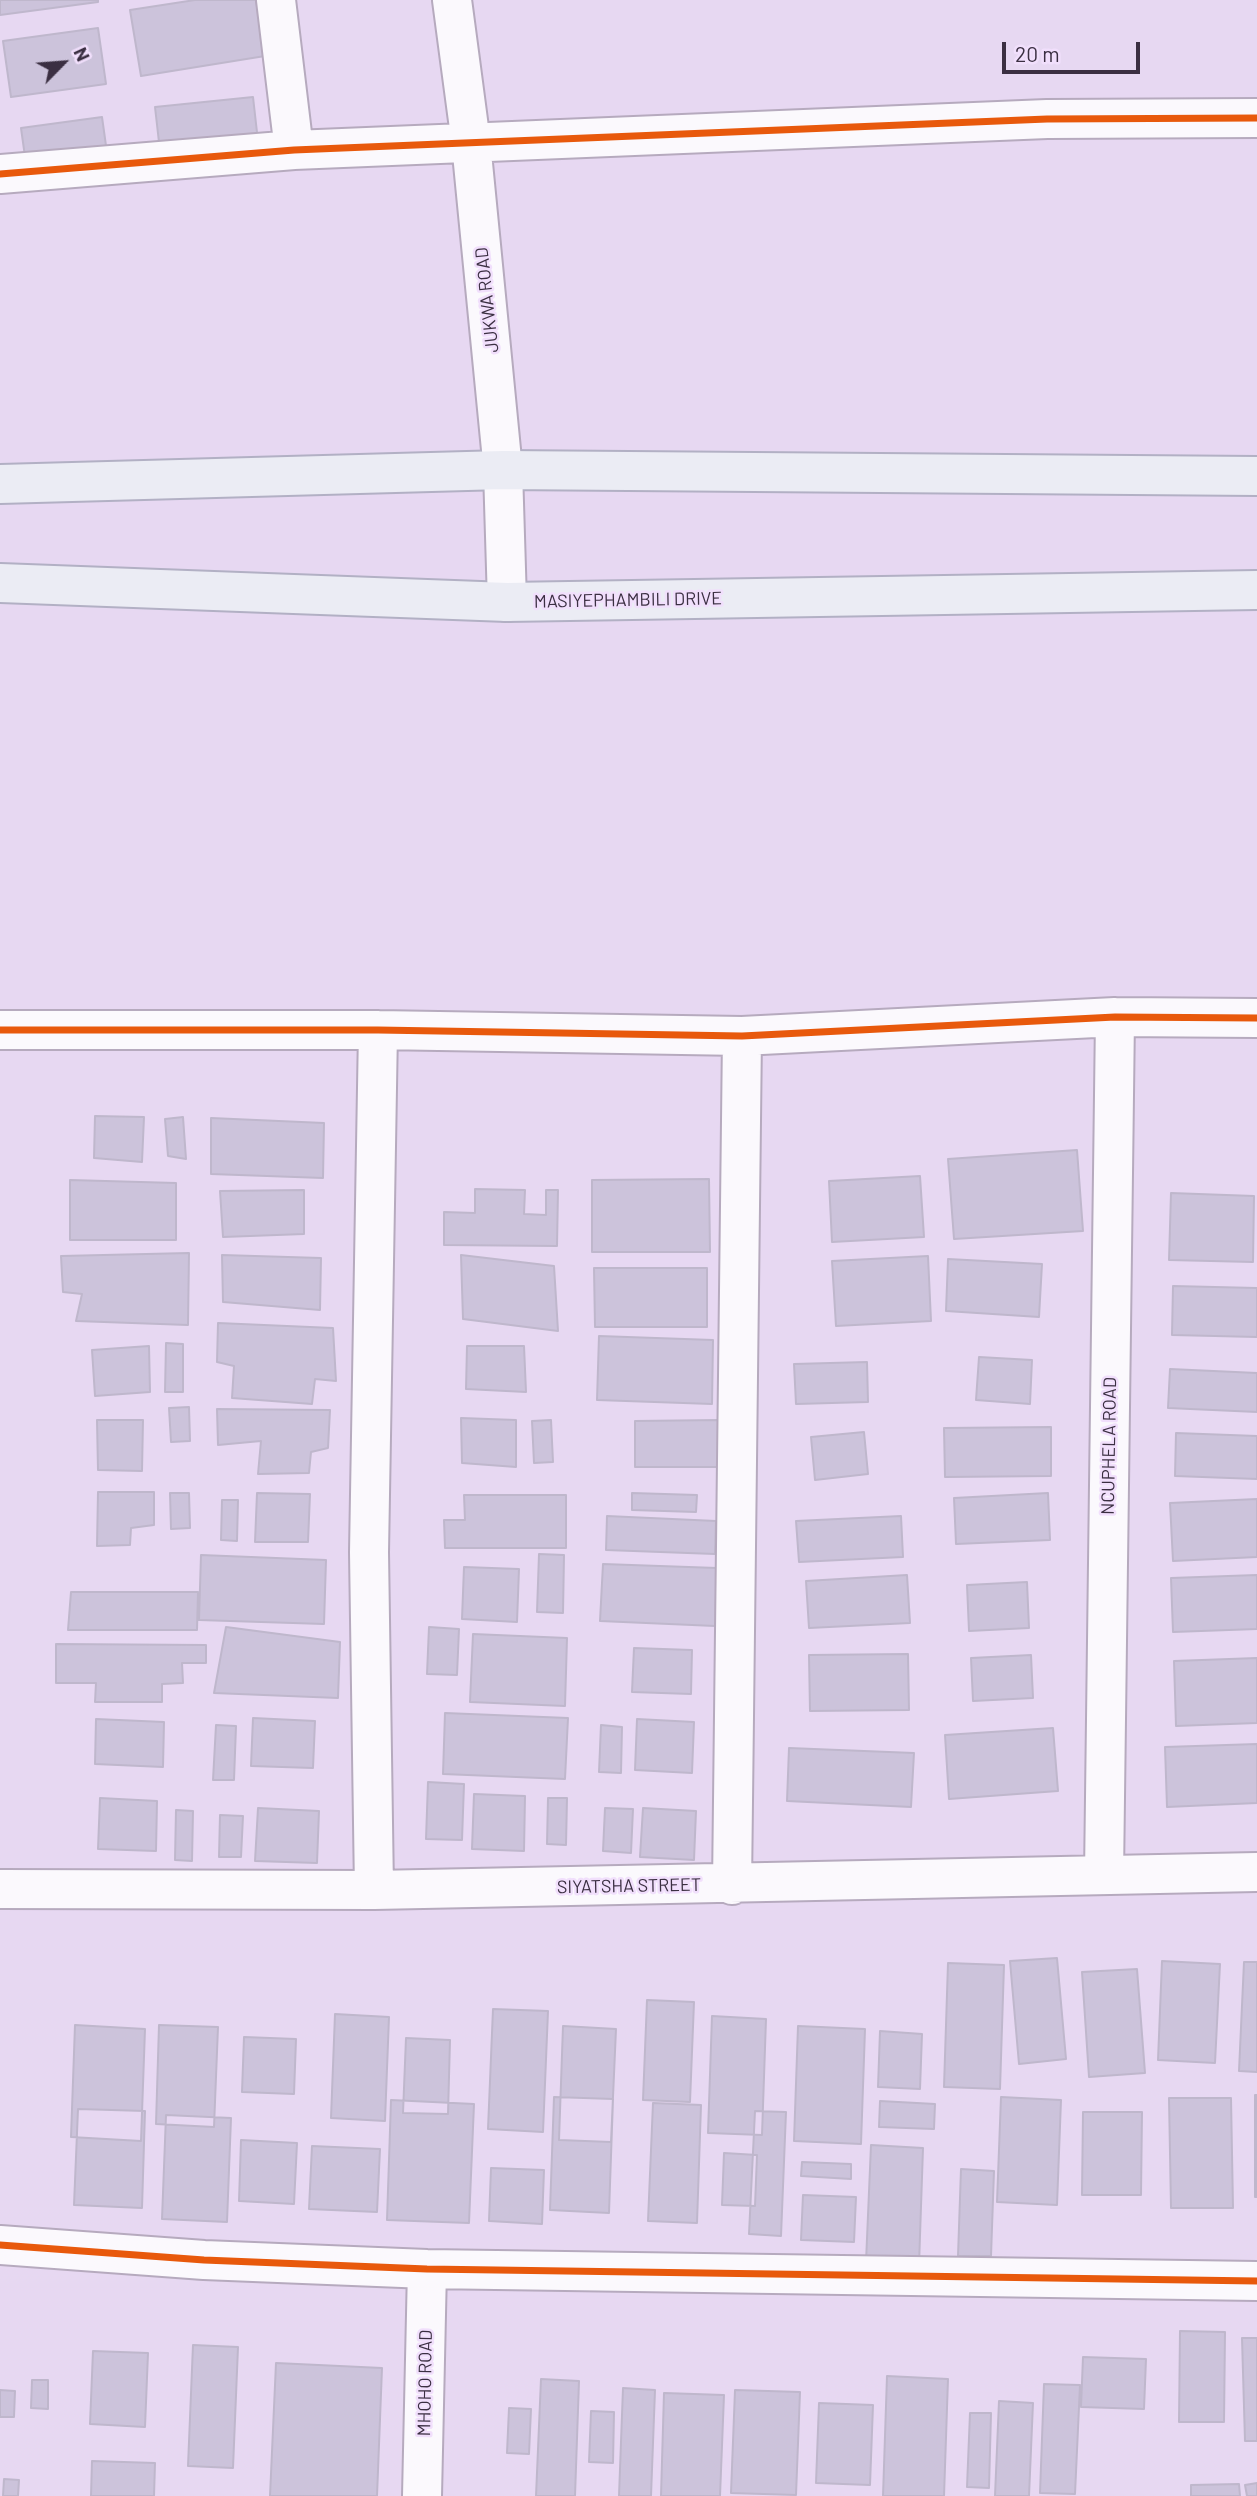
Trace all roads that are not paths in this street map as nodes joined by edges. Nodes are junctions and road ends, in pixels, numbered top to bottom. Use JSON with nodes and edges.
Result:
{"nodes":[{"id":1,"x":275,"y":0,"type":"edge"},
{"id":2,"x":452,"y":0,"type":"edge"},
{"id":3,"x":1257,"y":118,"type":"edge"},
{"id":4,"x":471,"y":143,"type":"junction"},
{"id":5,"x":294,"y":150,"type":"junction"},
{"id":6,"x":0,"y":174,"type":"edge"},
{"id":7,"x":503,"y":470,"type":"junction"},
{"id":8,"x":1257,"y":476,"type":"edge"},
{"id":9,"x":0,"y":484,"type":"edge"},
{"id":10,"x":0,"y":583,"type":"edge"},
{"id":11,"x":1257,"y":590,"type":"edge"},
{"id":12,"x":507,"y":602,"type":"junction"},
{"id":13,"x":1115,"y":1017,"type":"junction"},
{"id":14,"x":1257,"y":1018,"type":"edge"},
{"id":15,"x":0,"y":1030,"type":"edge"},
{"id":16,"x":377,"y":1030,"type":"junction"},
{"id":17,"x":742,"y":1036,"type":"junction"},
{"id":18,"x":1257,"y":1872,"type":"edge"},
{"id":19,"x":1104,"y":1875,"type":"junction"},
{"id":20,"x":732,"y":1885,"type":"junction"},
{"id":21,"x":0,"y":1889,"type":"edge"},
{"id":22,"x":373,"y":1890,"type":"junction"},
{"id":23,"x":0,"y":2245,"type":"edge"},
{"id":24,"x":427,"y":2269,"type":"junction"},
{"id":25,"x":1257,"y":2281,"type":"edge"},
{"id":26,"x":422,"y":2496,"type":"edge"}],
"edges":[{"from":1,"to":5,"type":"street"},
{"from":2,"to":4,"type":"street","name":"JUKWA ROAD"},
{"from":3,"to":4,"type":"street"},
{"from":4,"to":5,"type":"street"},
{"from":4,"to":7,"type":"street","name":"JUKWA ROAD"},
{"from":5,"to":6,"type":"street"},
{"from":7,"to":8,"type":"main road"},
{"from":7,"to":9,"type":"main road"},
{"from":7,"to":12,"type":"street","name":"JUKWA ROAD"},
{"from":10,"to":12,"type":"main road","name":"MASIYEPHAMBILI DRIVE"},
{"from":11,"to":12,"type":"main road","name":"MASIYEPHAMBILI DRIVE"},
{"from":13,"to":14,"type":"street"},
{"from":13,"to":17,"type":"street"},
{"from":13,"to":19,"type":"street","name":"NCUPHELA ROAD"},
{"from":15,"to":16,"type":"street"},
{"from":16,"to":17,"type":"street"},
{"from":16,"to":22,"type":"street"},
{"from":17,"to":20,"type":"street"},
{"from":18,"to":19,"type":"street","name":"SIYATSHA STREET"},
{"from":19,"to":20,"type":"street","name":"SIYATSHA STREET"},
{"from":20,"to":22,"type":"street","name":"SIYATSHA STREET"},
{"from":21,"to":22,"type":"street","name":"SIYATSHA STREET"},
{"from":23,"to":24,"type":"street"},
{"from":24,"to":25,"type":"street"},
{"from":24,"to":26,"type":"street","name":"MHOHO ROAD"}]}
